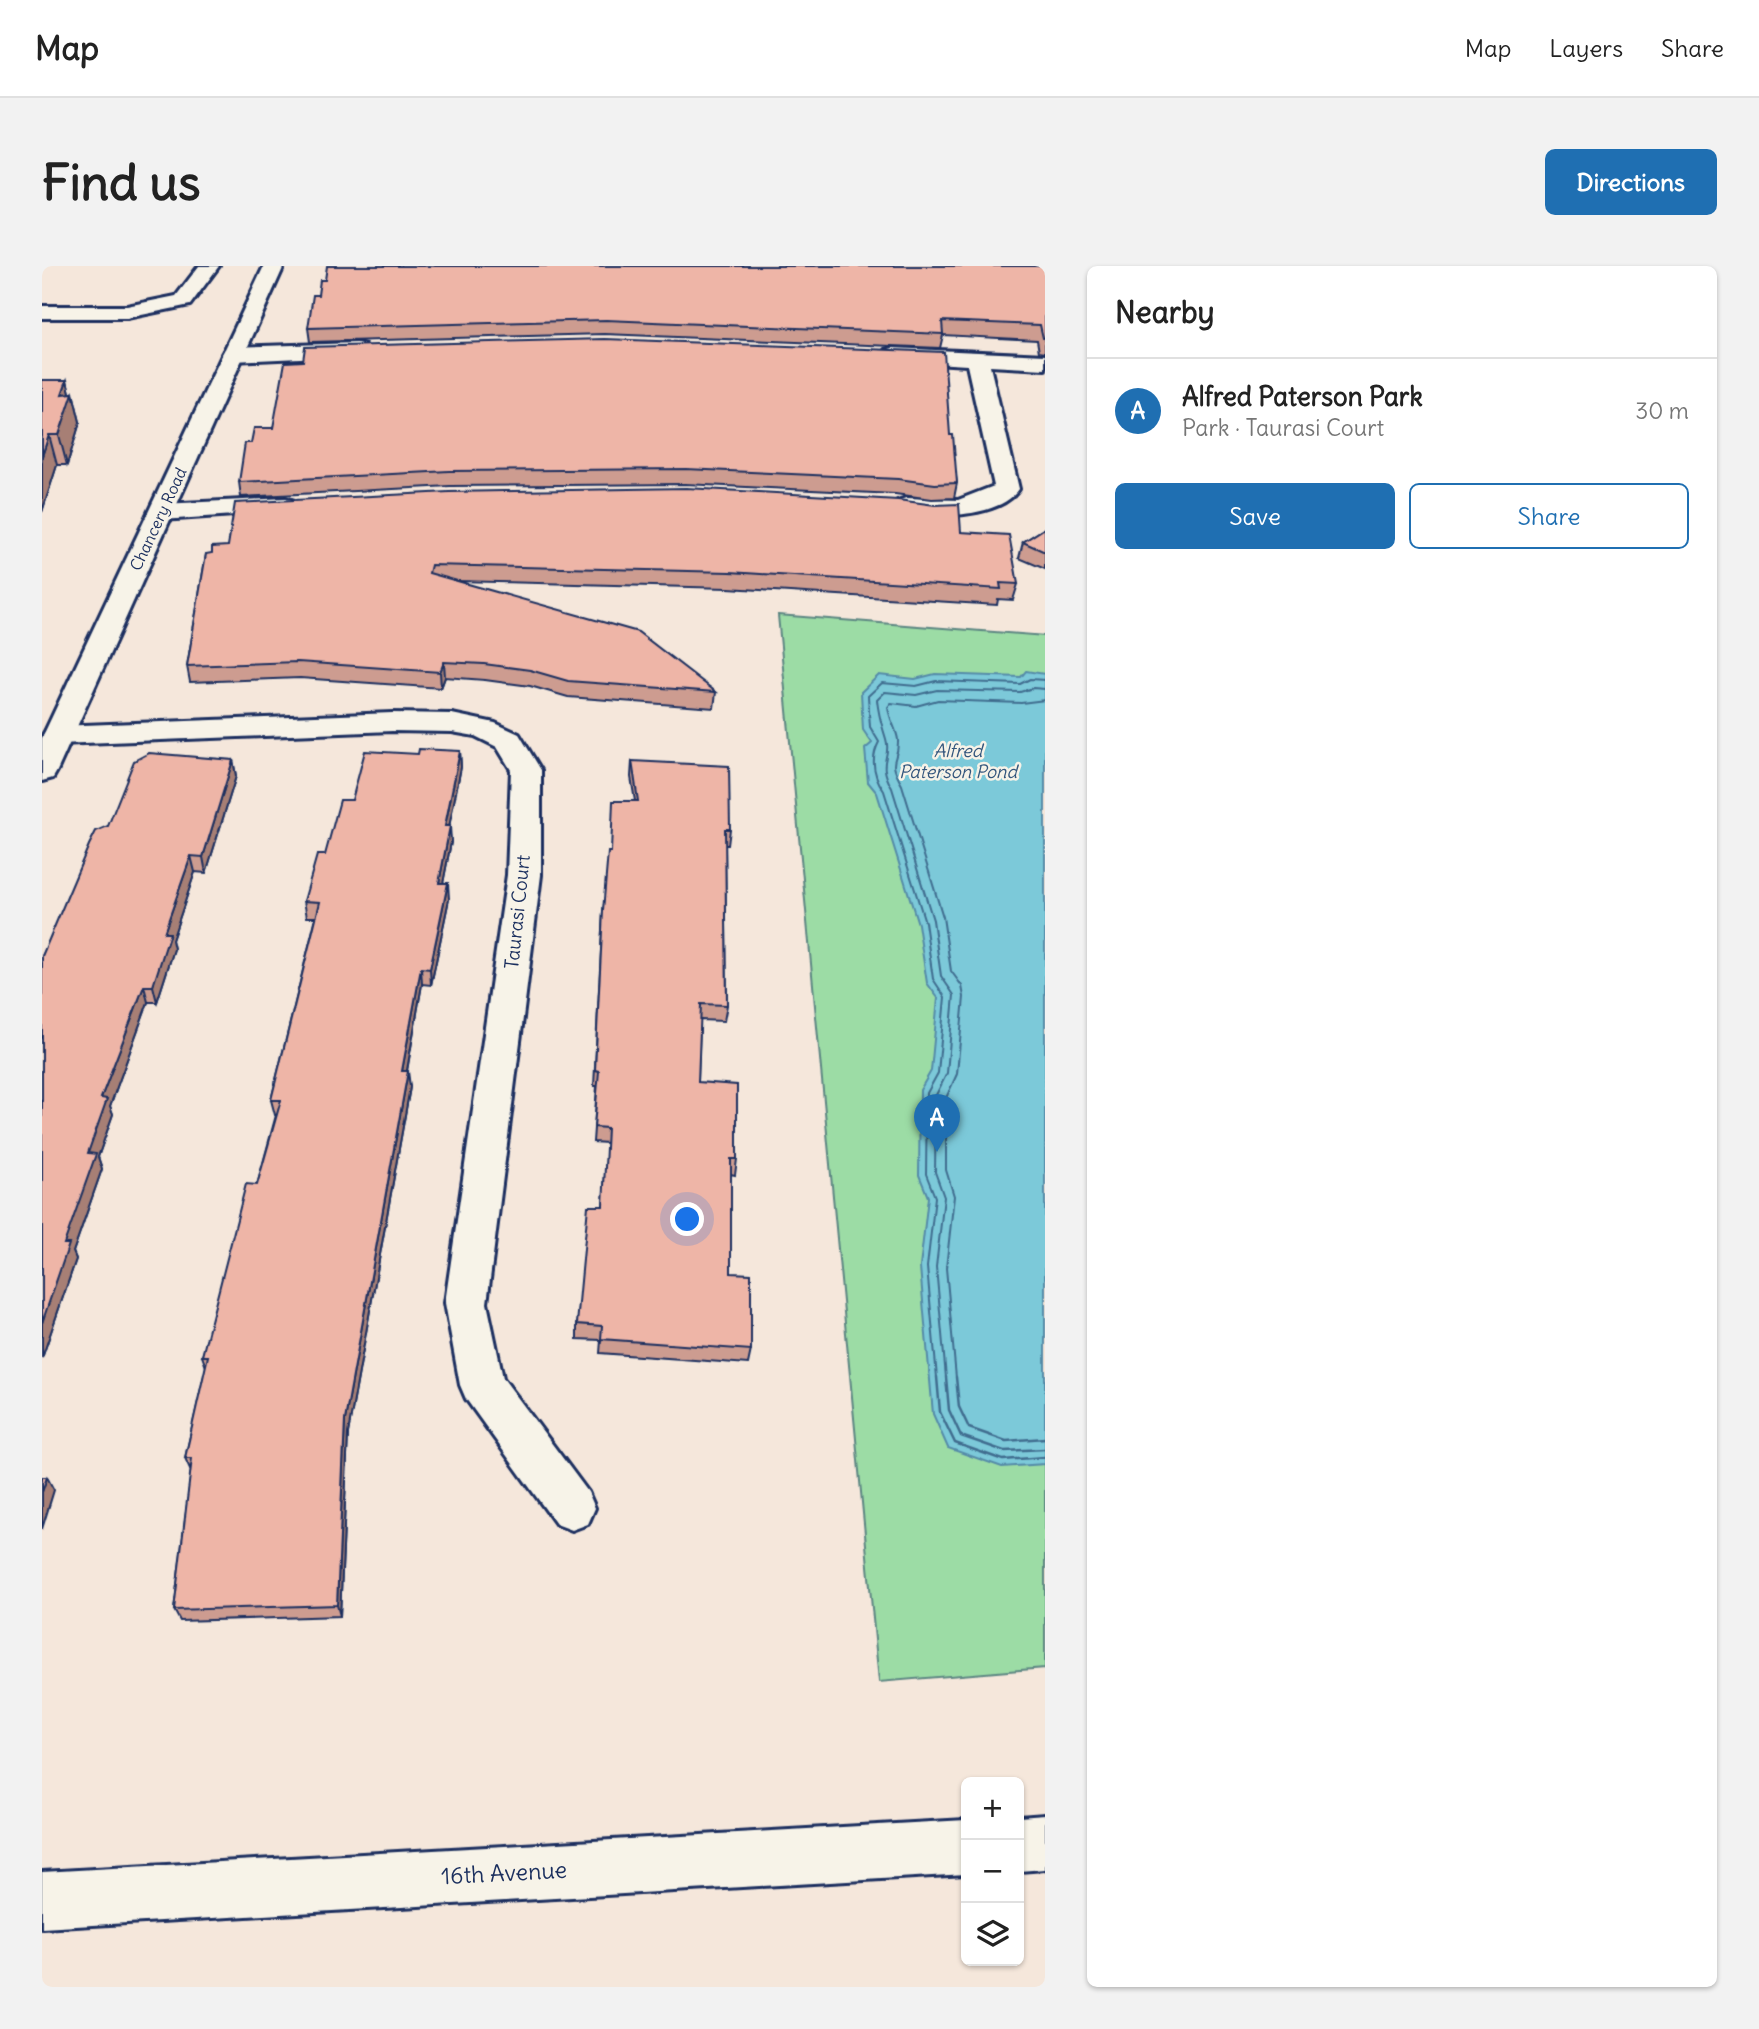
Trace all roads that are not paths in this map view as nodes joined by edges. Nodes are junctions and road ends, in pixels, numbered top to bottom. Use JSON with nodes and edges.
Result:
{"nodes":[{"id":1,"x":209,"y":266,"type":"edge"},
{"id":2,"x":274,"y":266,"type":"edge"},
{"id":3,"x":42,"y":312,"type":"edge"},
{"id":4,"x":374,"y":350,"type":"edge"},
{"id":5,"x":233,"y":354,"type":"junction"},
{"id":6,"x":867,"y":354,"type":"edge"},
{"id":7,"x":977,"y":359,"type":"junction"},
{"id":8,"x":1045,"y":362,"type":"edge"},
{"id":9,"x":883,"y":504,"type":"edge"},
{"id":10,"x":304,"y":505,"type":"edge"},
{"id":11,"x":162,"y":512,"type":"junction"},
{"id":12,"x":58,"y":735,"type":"junction"},
{"id":13,"x":42,"y":771,"type":"edge"},
{"id":14,"x":572,"y":1508,"type":"dead end"},
{"id":15,"x":1045,"y":1842,"type":"edge"},
{"id":16,"x":1024,"y":1844,"type":"edge"},
{"id":17,"x":961,"y":1847,"type":"edge"},
{"id":18,"x":42,"y":1900,"type":"edge"}],
"edges":[{"from":1,"to":3,"type":"street"},
{"from":2,"to":5,"type":"street","name":"Chancery Road"},
{"from":4,"to":5,"type":"street"},
{"from":5,"to":11,"type":"street","name":"Chancery Road"},
{"from":6,"to":7,"type":"street"},
{"from":7,"to":8,"type":"street"},
{"from":7,"to":9,"type":"street"},
{"from":10,"to":11,"type":"street"},
{"from":11,"to":12,"type":"street","name":"Chancery Road"},
{"from":12,"to":13,"type":"street","name":"Chancery Road"},
{"from":12,"to":14,"type":"street","name":"Taurasi Court"},
{"from":15,"to":16,"type":"street"},
{"from":17,"to":18,"type":"street","name":"16th Avenue"}]}
